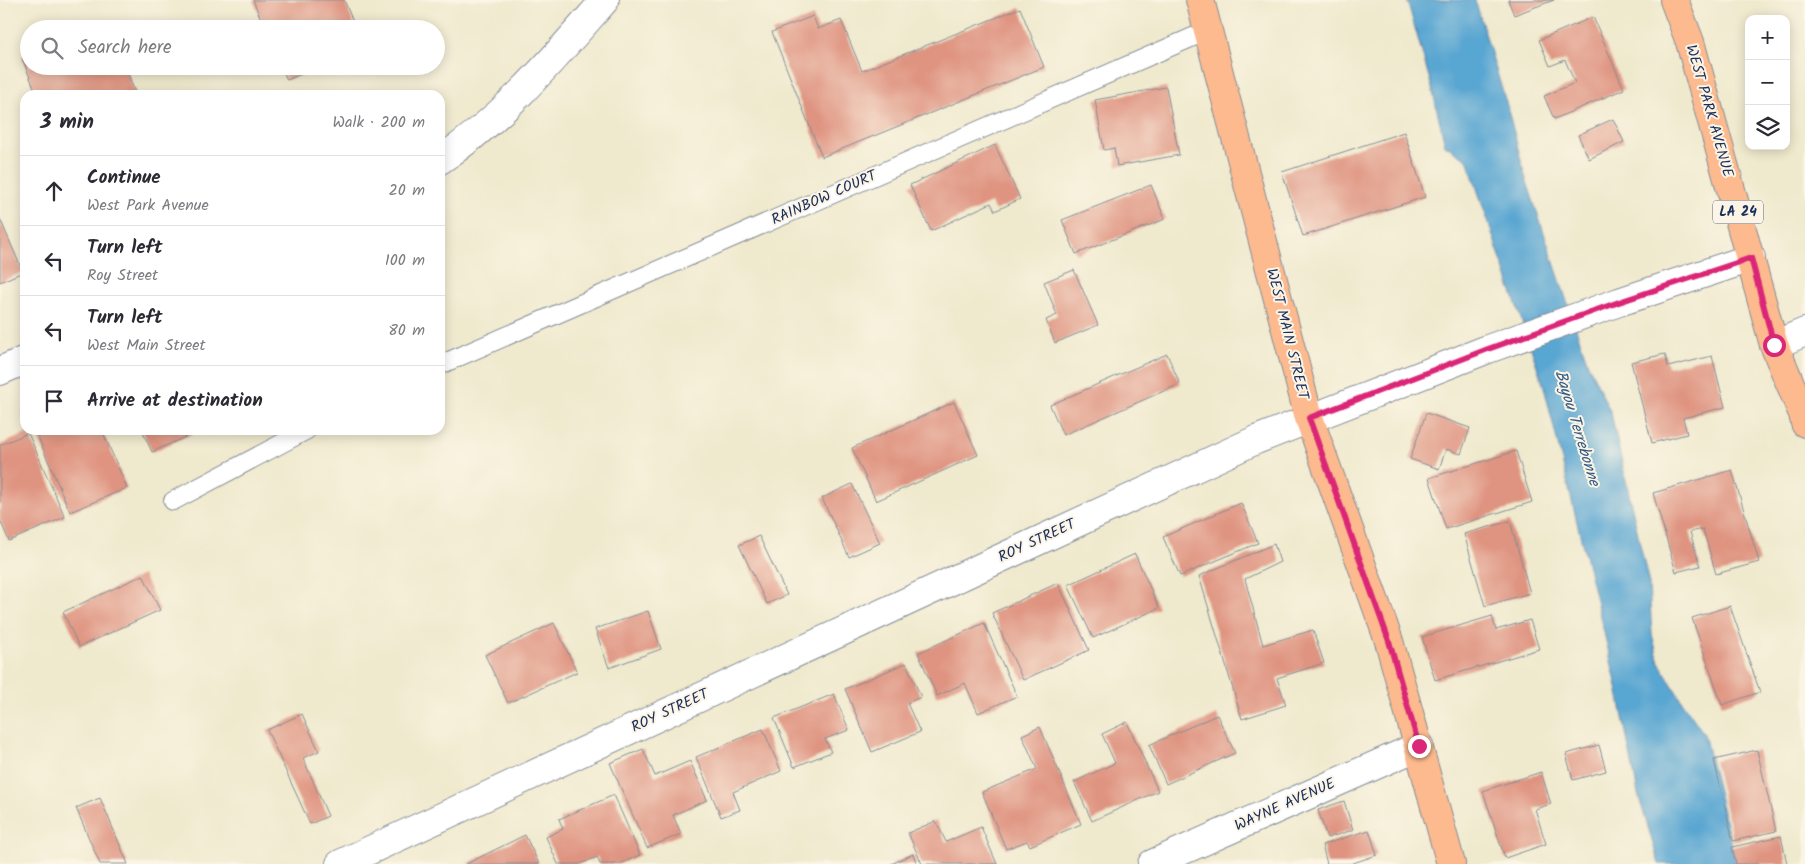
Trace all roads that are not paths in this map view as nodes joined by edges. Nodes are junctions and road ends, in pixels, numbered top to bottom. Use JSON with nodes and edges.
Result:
{"nodes":[{"id":1,"x":605,"y":0,"type":"edge"},
{"id":2,"x":1200,"y":0,"type":"edge"},
{"id":3,"x":1680,"y":2,"type":"edge"},
{"id":4,"x":1209,"y":30,"type":"junction"},
{"id":5,"x":445,"y":156,"type":"edge"},
{"id":6,"x":1751,"y":258,"type":"junction"},
{"id":7,"x":1805,"y":332,"type":"edge"},
{"id":8,"x":1774,"y":345,"type":"junction"},
{"id":9,"x":20,"y":362,"type":"edge"},
{"id":10,"x":445,"y":363,"type":"edge"},
{"id":11,"x":0,"y":371,"type":"edge"},
{"id":12,"x":1309,"y":418,"type":"junction"},
{"id":13,"x":1805,"y":423,"type":"edge"},
{"id":14,"x":298,"y":435,"type":"edge"},
{"id":15,"x":173,"y":501,"type":"dead end"},
{"id":16,"x":1419,"y":746,"type":"junction"},
{"id":17,"x":340,"y":864,"type":"edge"},
{"id":18,"x":1152,"y":864,"type":"edge"},
{"id":19,"x":1451,"y":864,"type":"edge"}],
"edges":[{"from":1,"to":5,"type":"street"},
{"from":2,"to":4,"type":"main road","name":"WEST MAIN STREET"},
{"from":3,"to":6,"type":"main road","name":"WEST PARK AVENUE","number":"LA 24"},
{"from":4,"to":10,"type":"lane","name":"RAINBOW COURT"},
{"from":4,"to":12,"type":"main road","name":"WEST MAIN STREET"},
{"from":6,"to":8,"type":"main road","name":"WEST PARK AVENUE","number":"LA 24"},
{"from":6,"to":12,"type":"street","name":"ROY STREET"},
{"from":7,"to":8,"type":"street"},
{"from":8,"to":13,"type":"main road","name":"WEST PARK AVENUE","number":"LA 24"},
{"from":9,"to":11,"type":"street"},
{"from":12,"to":16,"type":"main road","name":"WEST MAIN STREET"},
{"from":12,"to":17,"type":"street","name":"ROY STREET"},
{"from":14,"to":15,"type":"lane"},
{"from":16,"to":18,"type":"street","name":"WAYNE AVENUE"},
{"from":16,"to":19,"type":"main road","name":"WEST MAIN STREET"}]}
